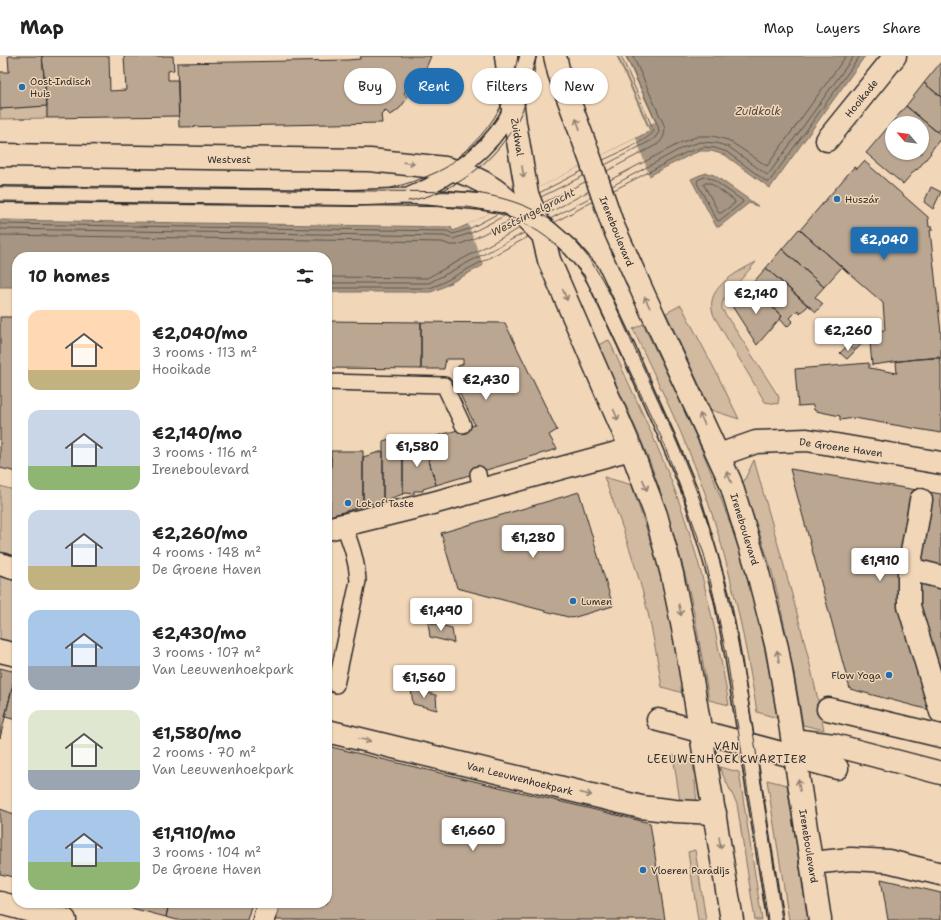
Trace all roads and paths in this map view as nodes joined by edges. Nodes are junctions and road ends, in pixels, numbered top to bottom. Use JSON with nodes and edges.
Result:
{"nodes":[{"id":1,"x":506,"y":56,"type":"edge"},
{"id":2,"x":528,"y":56,"type":"edge"},
{"id":3,"x":555,"y":56,"type":"edge"},
{"id":4,"x":895,"y":56,"type":"edge"},
{"id":5,"x":513,"y":106,"type":"junction"},
{"id":6,"x":827,"y":140,"type":"dead end"},
{"id":7,"x":0,"y":155,"type":"edge"},
{"id":8,"x":457,"y":170,"type":"junction"},
{"id":9,"x":0,"y":194,"type":"edge"},
{"id":10,"x":407,"y":196,"type":"junction"},
{"id":11,"x":523,"y":211,"type":"junction"},
{"id":12,"x":332,"y":382,"type":"edge"},
{"id":13,"x":463,"y":425,"type":"dead end"},
{"id":14,"x":631,"y":449,"type":"junction"},
{"id":15,"x":719,"y":455,"type":"junction"},
{"id":16,"x":941,"y":463,"type":"edge"},
{"id":17,"x":921,"y":500,"type":"dead end"},
{"id":18,"x":335,"y":528,"type":"edge"},
{"id":19,"x":0,"y":564,"type":"edge"},
{"id":20,"x":12,"y":568,"type":"edge"},
{"id":21,"x":910,"y":569,"type":"junction"},
{"id":22,"x":941,"y":577,"type":"edge"},
{"id":23,"x":0,"y":651,"type":"edge"},
{"id":24,"x":12,"y":654,"type":"edge"},
{"id":25,"x":336,"y":685,"type":"dead end"},
{"id":26,"x":828,"y":709,"type":"dead end"},
{"id":27,"x":658,"y":720,"type":"dead end"},
{"id":28,"x":940,"y":724,"type":"edge"},
{"id":29,"x":332,"y":731,"type":"edge"},
{"id":30,"x":701,"y":732,"type":"junction"},
{"id":31,"x":748,"y":744,"type":"junction"},
{"id":32,"x":794,"y":748,"type":"junction"},
{"id":33,"x":837,"y":768,"type":"dead end"},
{"id":34,"x":941,"y":773,"type":"edge"},
{"id":35,"x":715,"y":813,"type":"junction"},
{"id":36,"x":811,"y":863,"type":"junction"},
{"id":37,"x":941,"y":874,"type":"edge"},
{"id":38,"x":0,"y":903,"type":"edge"},
{"id":39,"x":12,"y":906,"type":"edge"},
{"id":40,"x":19,"y":908,"type":"edge"},
{"id":41,"x":267,"y":908,"type":"edge"},
{"id":42,"x":65,"y":920,"type":"edge"},
{"id":43,"x":264,"y":920,"type":"edge"},
{"id":44,"x":732,"y":920,"type":"edge"},
{"id":45,"x":775,"y":920,"type":"edge"},
{"id":46,"x":820,"y":920,"type":"edge"}],
"edges":[{"from":1,"to":5,"type":"street","name":"Zuidwal"},
{"from":2,"to":5,"type":"lane"},
{"from":15,"to":3,"type":"street","name":"Ireneboulevard","one_way":true},
{"from":4,"to":6,"type":"street","name":"Hooikade"},
{"from":5,"to":8,"type":"lane"},
{"from":5,"to":11,"type":"street","name":"Zuidwal","one_way":true},
{"from":7,"to":8,"type":"street","name":"Westvest","one_way":true},
{"from":8,"to":10,"type":"lane"},
{"from":8,"to":11,"type":"street","name":"Westvest"},
{"from":9,"to":10,"type":"lane"},
{"from":10,"to":11,"type":"lane"},
{"from":11,"to":14,"type":"street","one_way":true},
{"from":11,"to":31,"type":"lane","name":"Westvest"},
{"from":12,"to":13,"type":"lane"},
{"from":14,"to":18,"type":"street"},
{"from":14,"to":30,"type":"street","one_way":true},
{"from":15,"to":16,"type":"street","name":"De Groene Haven"},
{"from":32,"to":15,"type":"street","name":"Ireneboulevard","one_way":true},
{"from":17,"to":21,"type":"street"},
{"from":18,"to":25,"type":"lane"},
{"from":19,"to":20,"type":"street"},
{"from":21,"to":22,"type":"street"},
{"from":21,"to":28,"type":"street"},
{"from":23,"to":24,"type":"street"},
{"from":26,"to":28,"type":"street"},
{"from":27,"to":30,"type":"street"},
{"from":29,"to":35,"type":"street","name":"Van Leeuwenhoekpark","one_way":true},
{"from":30,"to":31,"type":"street"},
{"from":30,"to":35,"type":"street"},
{"from":31,"to":32,"type":"street"},
{"from":31,"to":45,"type":"lane"},
{"from":32,"to":33,"type":"street"},
{"from":32,"to":34,"type":"street"},
{"from":36,"to":32,"type":"street","name":"Ireneboulevard","one_way":true},
{"from":35,"to":44,"type":"street","one_way":true},
{"from":36,"to":37,"type":"street"},
{"from":36,"to":46,"type":"street","name":"Ireneboulevard"},
{"from":38,"to":39,"type":"street"},
{"from":40,"to":42,"type":"street"},
{"from":41,"to":43,"type":"street"}]}
